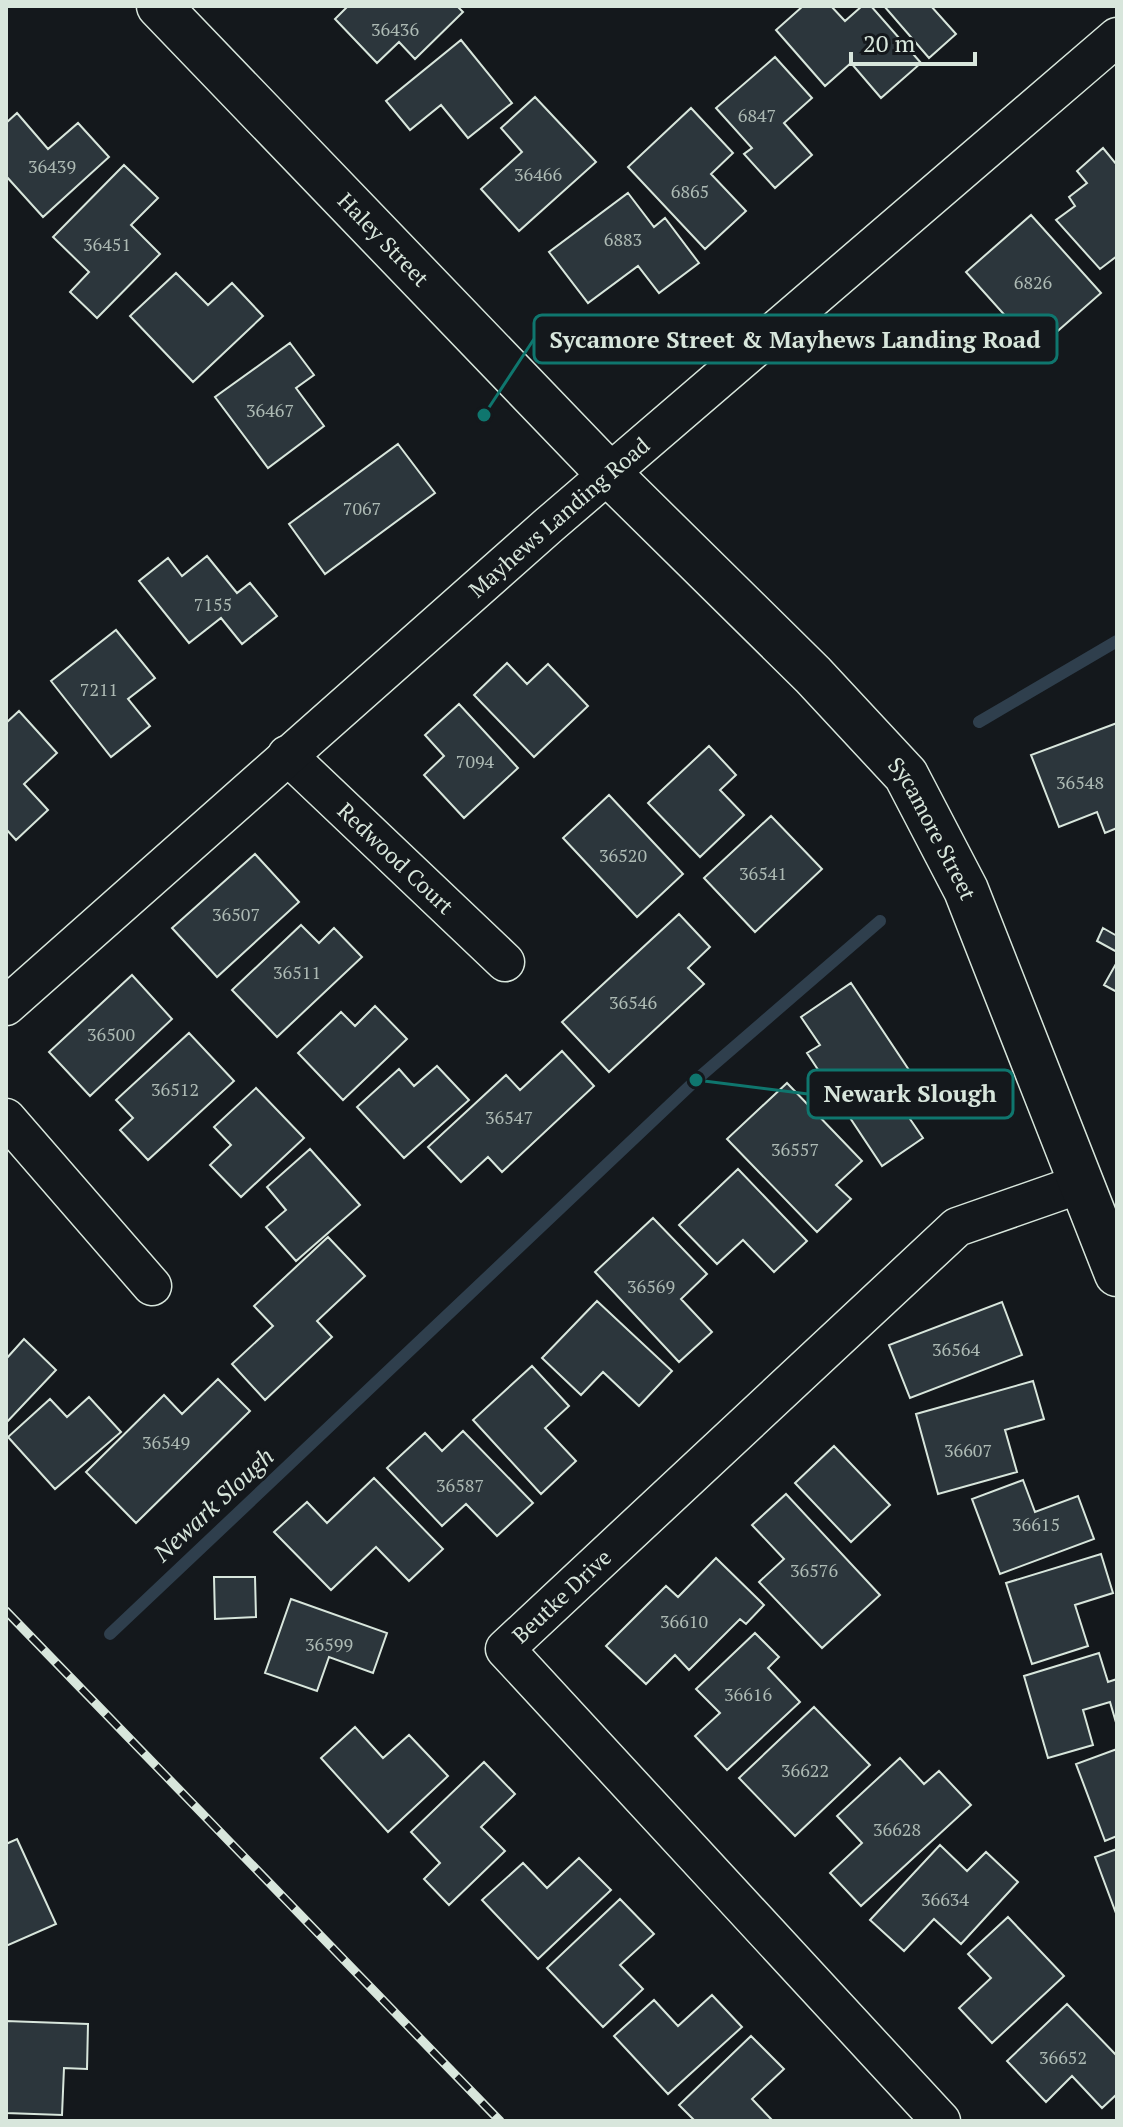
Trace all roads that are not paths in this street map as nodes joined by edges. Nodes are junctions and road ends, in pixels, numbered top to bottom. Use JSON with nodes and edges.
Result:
{"nodes":[{"id":1,"x":159,"y":6,"type":"edge"},
{"id":2,"x":1117,"y":37,"type":"edge"},
{"id":3,"x":608,"y":473,"type":"junction"},
{"id":4,"x":287,"y":755,"type":"junction"},
{"id":5,"x":505,"y":962,"type":"dead end"},
{"id":6,"x":6,"y":1006,"type":"edge"},
{"id":7,"x":6,"y":1118,"type":"edge"},
{"id":8,"x":1080,"y":1184,"type":"junction"},
{"id":9,"x":1117,"y":1274,"type":"edge"},
{"id":10,"x":152,"y":1286,"type":"dead end"},
{"id":11,"x":941,"y":2121,"type":"edge"}],
"edges":[{"from":1,"to":3,"type":"street","name":"Haley Street"},
{"from":2,"to":3,"type":"street","name":"Mayhews Landing Road"},
{"from":3,"to":4,"type":"street","name":"Mayhews Landing Road"},
{"from":3,"to":8,"type":"street","name":"Sycamore Street"},
{"from":4,"to":5,"type":"street","name":"Redwood Court"},
{"from":4,"to":6,"type":"street","name":"Mayhews Landing Road"},
{"from":7,"to":10,"type":"street"},
{"from":8,"to":9,"type":"street","name":"Sycamore Street"},
{"from":8,"to":11,"type":"street","name":"Beutke Drive"}]}
